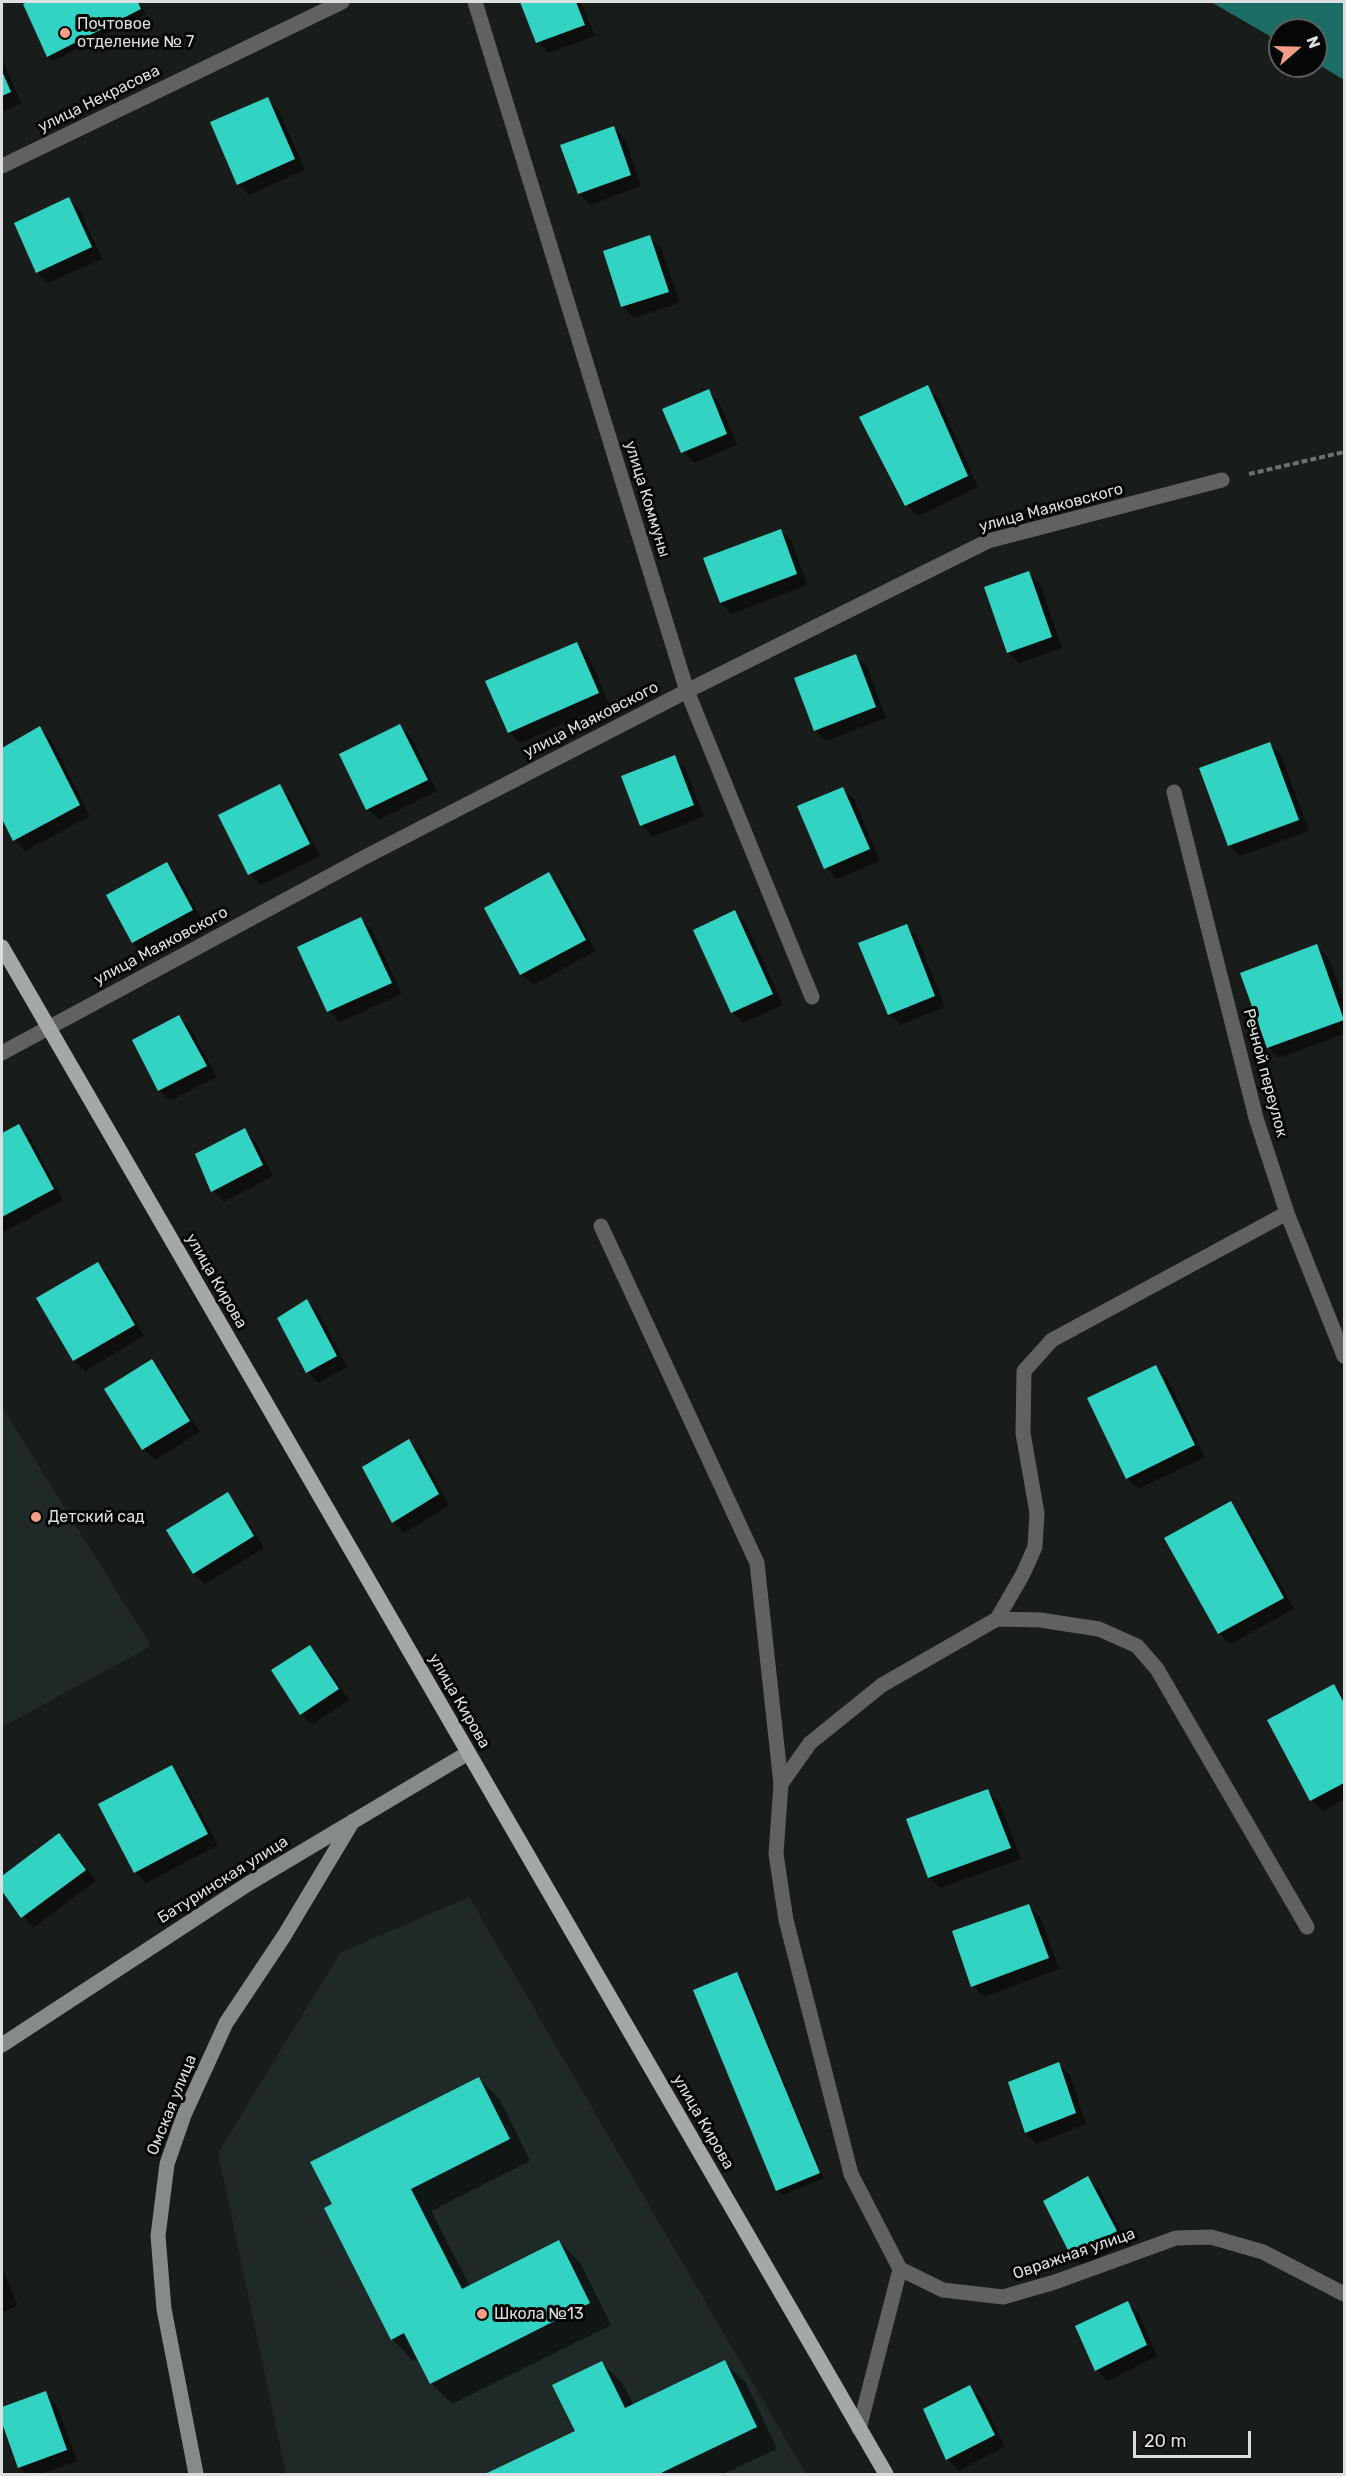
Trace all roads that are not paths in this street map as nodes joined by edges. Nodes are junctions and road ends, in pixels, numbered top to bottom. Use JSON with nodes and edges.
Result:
{"nodes":[{"id":1,"x":342,"y":2,"type":"edge"},
{"id":2,"x":475,"y":2,"type":"edge"},
{"id":3,"x":2,"y":166,"type":"edge"},
{"id":4,"x":1222,"y":480,"type":"road end"},
{"id":5,"x":687,"y":691,"type":"junction"},
{"id":6,"x":1174,"y":792,"type":"dead end"},
{"id":7,"x":2,"y":947,"type":"edge"},
{"id":8,"x":812,"y":997,"type":"dead end"},
{"id":9,"x":48,"y":1027,"type":"junction"},
{"id":10,"x":2,"y":1053,"type":"edge"},
{"id":11,"x":1287,"y":1213,"type":"junction"},
{"id":12,"x":601,"y":1226,"type":"dead end"},
{"id":13,"x":1344,"y":1356,"type":"edge"},
{"id":14,"x":997,"y":1619,"type":"junction"},
{"id":15,"x":468,"y":1752,"type":"junction"},
{"id":16,"x":781,"y":1784,"type":"junction"},
{"id":17,"x":354,"y":1821,"type":"junction"},
{"id":18,"x":1307,"y":1927,"type":"dead end"},
{"id":19,"x":2,"y":2044,"type":"edge"},
{"id":20,"x":900,"y":2269,"type":"junction"},
{"id":21,"x":1344,"y":2294,"type":"edge"},
{"id":22,"x":859,"y":2429,"type":"junction"},
{"id":23,"x":196,"y":2475,"type":"edge"},
{"id":24,"x":886,"y":2475,"type":"edge"}],
"edges":[{"from":1,"to":3,"type":"street","name":"улица Некрасова"},
{"from":2,"to":5,"type":"street","name":"улица Коммуны"},
{"from":4,"to":5,"type":"street","name":"улица Маяковского"},
{"from":5,"to":8,"type":"street","name":"улица Коммуны"},
{"from":5,"to":9,"type":"street","name":"улица Маяковского"},
{"from":6,"to":11,"type":"street","name":"Речной переулок"},
{"from":7,"to":9,"type":"main road","name":"улица Кирова"},
{"from":9,"to":10,"type":"street","name":"улица Маяковского"},
{"from":9,"to":15,"type":"main road","name":"улица Кирова"},
{"from":11,"to":13,"type":"street","name":"Речной переулок"},
{"from":11,"to":14,"type":"street"},
{"from":12,"to":16,"type":"street"},
{"from":14,"to":16,"type":"street"},
{"from":14,"to":18,"type":"street"},
{"from":15,"to":17,"type":"street","name":"Батуринская улица"},
{"from":15,"to":22,"type":"main road","name":"улица Кирова"},
{"from":16,"to":20,"type":"street"},
{"from":17,"to":19,"type":"street","name":"Батуринская улица"},
{"from":17,"to":23,"type":"street","name":"Омская улица"},
{"from":20,"to":21,"type":"street","name":"Овражная улица"},
{"from":20,"to":22,"type":"street"},
{"from":22,"to":24,"type":"main road","name":"улица Кирова"}]}
